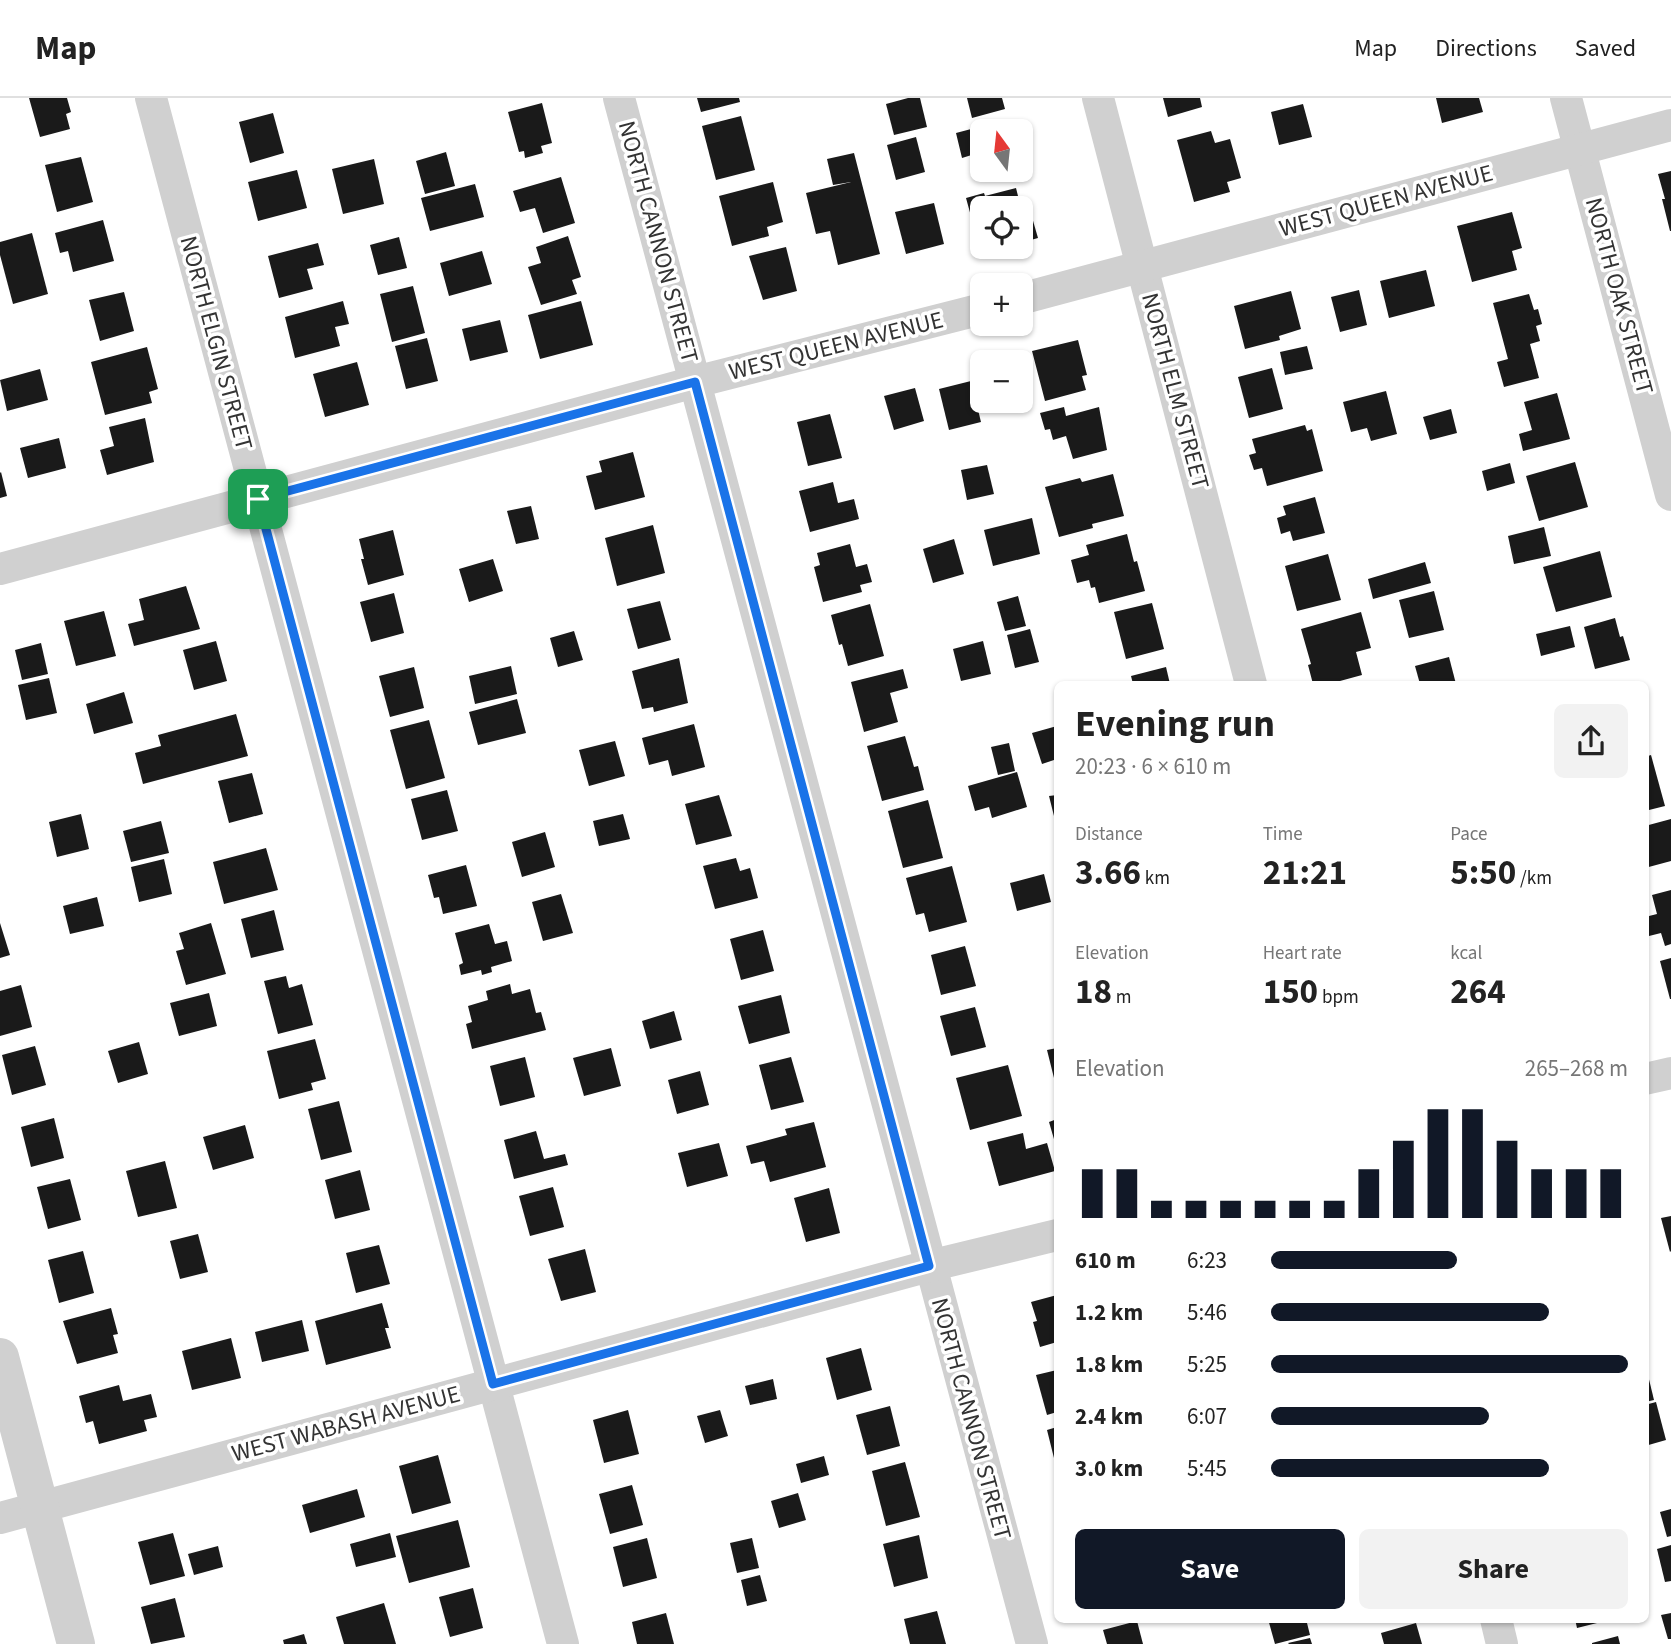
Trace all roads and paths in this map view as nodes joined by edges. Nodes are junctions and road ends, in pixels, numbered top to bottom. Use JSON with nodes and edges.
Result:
{"nodes":[{"id":1,"x":150,"y":98,"type":"edge"},
{"id":2,"x":620,"y":98,"type":"edge"},
{"id":3,"x":1098,"y":98,"type":"edge"},
{"id":4,"x":1566,"y":98,"type":"edge"},
{"id":5,"x":1671,"y":125,"type":"edge"},
{"id":6,"x":1580,"y":149,"type":"junction"},
{"id":7,"x":1143,"y":266,"type":"junction"},
{"id":8,"x":1033,"y":296,"type":"edge"},
{"id":9,"x":970,"y":312,"type":"edge"},
{"id":10,"x":695,"y":382,"type":"junction"},
{"id":11,"x":1671,"y":495,"type":"edge"},
{"id":12,"x":258,"y":499,"type":"junction"},
{"id":13,"x":0,"y":569,"type":"edge"},
{"id":14,"x":1250,"y":681,"type":"edge"},
{"id":15,"x":1671,"y":1073,"type":"edge"},
{"id":16,"x":1649,"y":1078,"type":"edge"},
{"id":17,"x":1054,"y":1237,"type":"edge"},
{"id":18,"x":929,"y":1266,"type":"junction"},
{"id":19,"x":0,"y":1357,"type":"edge"},
{"id":20,"x":493,"y":1384,"type":"junction"},
{"id":21,"x":41,"y":1507,"type":"junction"},
{"id":22,"x":0,"y":1518,"type":"edge"},
{"id":23,"x":1497,"y":1623,"type":"edge"},
{"id":24,"x":76,"y":1644,"type":"edge"},
{"id":25,"x":563,"y":1644,"type":"edge"},
{"id":26,"x":1031,"y":1644,"type":"edge"},
{"id":27,"x":1502,"y":1644,"type":"edge"}],
"edges":[{"from":1,"to":12,"type":"street","name":"NORTH ELGIN STREET"},
{"from":2,"to":10,"type":"street","name":"NORTH CANNON STREET"},
{"from":3,"to":7,"type":"street","name":"NORTH ELM STREET"},
{"from":4,"to":6,"type":"street","name":"NORTH OAK STREET"},
{"from":5,"to":6,"type":"street","name":"WEST QUEEN AVENUE"},
{"from":6,"to":7,"type":"street","name":"WEST QUEEN AVENUE"},
{"from":6,"to":11,"type":"street","name":"NORTH OAK STREET"},
{"from":7,"to":8,"type":"street","name":"WEST QUEEN AVENUE"},
{"from":7,"to":14,"type":"street","name":"NORTH ELM STREET"},
{"from":9,"to":10,"type":"street","name":"WEST QUEEN AVENUE"},
{"from":10,"to":12,"type":"street","name":"WEST QUEEN AVENUE"},
{"from":10,"to":18,"type":"street","name":"NORTH CANNON STREET"},
{"from":12,"to":13,"type":"street","name":"WEST QUEEN AVENUE"},
{"from":12,"to":20,"type":"street","name":"NORTH ELGIN STREET"},
{"from":15,"to":16,"type":"street"},
{"from":17,"to":18,"type":"street","name":"WEST WABASH AVENUE"},
{"from":18,"to":20,"type":"street","name":"WEST WABASH AVENUE"},
{"from":18,"to":26,"type":"street","name":"NORTH CANNON STREET"},
{"from":19,"to":21,"type":"street"},
{"from":20,"to":21,"type":"street","name":"WEST WABASH AVENUE"},
{"from":20,"to":25,"type":"street","name":"NORTH ELGIN STREET"},
{"from":21,"to":22,"type":"street","name":"WEST WABASH AVENUE"},
{"from":21,"to":24,"type":"street"},
{"from":23,"to":27,"type":"street"}]}
